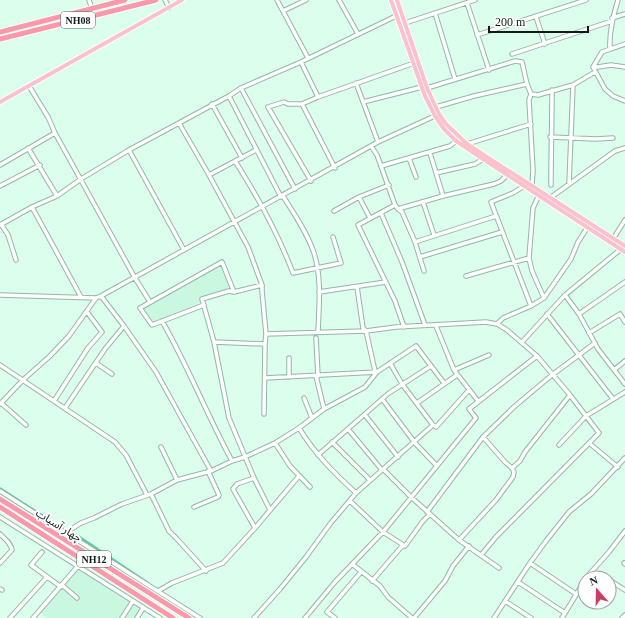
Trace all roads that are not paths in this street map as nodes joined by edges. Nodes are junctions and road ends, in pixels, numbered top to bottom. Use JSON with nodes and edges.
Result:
{"nodes":[{"id":1,"x":89,"y":0,"type":"edge"},
{"id":2,"x":125,"y":0,"type":"edge"},
{"id":3,"x":156,"y":0,"type":"edge"},
{"id":4,"x":165,"y":0,"type":"edge"},
{"id":5,"x":182,"y":0,"type":"edge"},
{"id":6,"x":277,"y":0,"type":"edge"},
{"id":7,"x":306,"y":0,"type":"edge"},
{"id":8,"x":339,"y":0,"type":"edge"},
{"id":9,"x":391,"y":0,"type":"edge"},
{"id":10,"x":397,"y":0,"type":"edge"},
{"id":11,"x":475,"y":0,"type":"edge"},
{"id":12,"x":586,"y":0,"type":"edge"},
{"id":13,"x":618,"y":0,"type":"edge"},
{"id":14,"x":467,"y":3,"type":"junction"},
{"id":15,"x":169,"y":8,"type":"junction"},
{"id":16,"x":92,"y":9,"type":"junction"},
{"id":17,"x":283,"y":12,"type":"junction"},
{"id":18,"x":435,"y":13,"type":"junction"},
{"id":19,"x":625,"y":14,"type":"edge"},
{"id":20,"x":396,"y":16,"type":"junction"},
{"id":21,"x":536,"y":17,"type":"junction"},
{"id":22,"x":612,"y":20,"type":"junction"},
{"id":23,"x":405,"y":23,"type":"junction"},
{"id":24,"x":0,"y":32,"type":"edge"},
{"id":25,"x":358,"y":34,"type":"junction"},
{"id":26,"x":477,"y":35,"type":"junction"},
{"id":27,"x":0,"y":39,"type":"edge"},
{"id":28,"x":545,"y":44,"type":"junction"},
{"id":29,"x":625,"y":44,"type":"edge"},
{"id":30,"x":610,"y":48,"type":"junction"},
{"id":31,"x":512,"y":54,"type":"dead end"},
{"id":32,"x":308,"y":58,"type":"junction"},
{"id":33,"x":301,"y":62,"type":"junction"},
{"id":34,"x":414,"y":63,"type":"junction"},
{"id":35,"x":593,"y":67,"type":"junction"},
{"id":36,"x":625,"y":67,"type":"edge"},
{"id":37,"x":489,"y":70,"type":"junction"},
{"id":38,"x":595,"y":72,"type":"junction"},
{"id":39,"x":455,"y":79,"type":"junction"},
{"id":40,"x":356,"y":83,"type":"junction"},
{"id":41,"x":527,"y":84,"type":"junction"},
{"id":42,"x":573,"y":85,"type":"junction"},
{"id":43,"x":29,"y":86,"type":"junction"},
{"id":44,"x":422,"y":87,"type":"junction"},
{"id":45,"x":241,"y":88,"type":"junction"},
{"id":46,"x":427,"y":88,"type":"junction"},
{"id":47,"x":552,"y":90,"type":"junction"},
{"id":48,"x":531,"y":94,"type":"junction"},
{"id":49,"x":229,"y":96,"type":"junction"},
{"id":50,"x":318,"y":97,"type":"junction"},
{"id":51,"x":625,"y":101,"type":"edge"},
{"id":52,"x":0,"y":102,"type":"edge"},
{"id":53,"x":363,"y":102,"type":"junction"},
{"id":54,"x":212,"y":104,"type":"junction"},
{"id":55,"x":302,"y":104,"type":"junction"},
{"id":56,"x":436,"y":107,"type":"junction"},
{"id":57,"x":437,"y":115,"type":"junction"},
{"id":58,"x":178,"y":123,"type":"junction"},
{"id":59,"x":531,"y":124,"type":"junction"},
{"id":60,"x":55,"y":134,"type":"junction"},
{"id":61,"x":550,"y":137,"type":"junction"},
{"id":62,"x":570,"y":138,"type":"junction"},
{"id":63,"x":612,"y":138,"type":"dead end"},
{"id":64,"x":456,"y":141,"type":"junction"},
{"id":65,"x":378,"y":142,"type":"junction"},
{"id":66,"x":467,"y":144,"type":"junction"},
{"id":67,"x":371,"y":146,"type":"junction"},
{"id":68,"x":28,"y":148,"type":"junction"},
{"id":69,"x":625,"y":148,"type":"edge"},
{"id":70,"x":129,"y":150,"type":"junction"},
{"id":71,"x":256,"y":150,"type":"junction"},
{"id":72,"x":430,"y":153,"type":"junction"},
{"id":73,"x":242,"y":158,"type":"junction"},
{"id":74,"x":409,"y":158,"type":"junction"},
{"id":75,"x":483,"y":159,"type":"junction"},
{"id":76,"x":235,"y":161,"type":"junction"},
{"id":77,"x":0,"y":165,"type":"edge"},
{"id":78,"x":40,"y":165,"type":"junction"},
{"id":79,"x":381,"y":166,"type":"junction"},
{"id":80,"x":335,"y":168,"type":"junction"},
{"id":81,"x":436,"y":173,"type":"junction"},
{"id":82,"x":209,"y":175,"type":"junction"},
{"id":83,"x":507,"y":175,"type":"junction"},
{"id":84,"x":416,"y":177,"type":"dead end"},
{"id":85,"x":80,"y":179,"type":"junction"},
{"id":86,"x":311,"y":180,"type":"junction"},
{"id":87,"x":569,"y":184,"type":"junction"},
{"id":88,"x":388,"y":185,"type":"junction"},
{"id":89,"x":532,"y":185,"type":"junction"},
{"id":90,"x":551,"y":185,"type":"dead end"},
{"id":91,"x":0,"y":186,"type":"edge"},
{"id":92,"x":524,"y":186,"type":"junction"},
{"id":93,"x":295,"y":189,"type":"junction"},
{"id":94,"x":538,"y":195,"type":"junction"},
{"id":95,"x":57,"y":196,"type":"junction"},
{"id":96,"x":282,"y":196,"type":"junction"},
{"id":97,"x":443,"y":196,"type":"junction"},
{"id":98,"x":359,"y":197,"type":"junction"},
{"id":99,"x":550,"y":198,"type":"junction"},
{"id":100,"x":423,"y":202,"type":"junction"},
{"id":101,"x":395,"y":205,"type":"junction"},
{"id":102,"x":32,"y":207,"type":"junction"},
{"id":103,"x":262,"y":208,"type":"junction"},
{"id":104,"x":398,"y":209,"type":"junction"},
{"id":105,"x":334,"y":211,"type":"dead end"},
{"id":106,"x":381,"y":213,"type":"junction"},
{"id":107,"x":496,"y":216,"type":"junction"},
{"id":108,"x":370,"y":218,"type":"junction"},
{"id":109,"x":625,"y":220,"type":"edge"},
{"id":110,"x":235,"y":223,"type":"junction"},
{"id":111,"x":0,"y":225,"type":"edge"},
{"id":112,"x":587,"y":228,"type":"junction"},
{"id":113,"x":502,"y":232,"type":"junction"},
{"id":114,"x":434,"y":235,"type":"junction"},
{"id":115,"x":333,"y":237,"type":"dead end"},
{"id":116,"x":613,"y":239,"type":"junction"},
{"id":117,"x":415,"y":242,"type":"junction"},
{"id":118,"x":624,"y":249,"type":"edge"},
{"id":119,"x":184,"y":250,"type":"junction"},
{"id":120,"x":420,"y":257,"type":"junction"},
{"id":121,"x":529,"y":258,"type":"junction"},
{"id":122,"x":16,"y":260,"type":"dead end"},
{"id":123,"x":515,"y":262,"type":"junction"},
{"id":124,"x":317,"y":268,"type":"junction"},
{"id":125,"x":424,"y":271,"type":"dead end"},
{"id":126,"x":466,"y":276,"type":"dead end"},
{"id":127,"x":135,"y":278,"type":"junction"},
{"id":128,"x":386,"y":282,"type":"junction"},
{"id":129,"x":625,"y":282,"type":"edge"},
{"id":130,"x":262,"y":285,"type":"junction"},
{"id":131,"x":357,"y":287,"type":"junction"},
{"id":132,"x":234,"y":292,"type":"junction"},
{"id":133,"x":319,"y":292,"type":"junction"},
{"id":134,"x":0,"y":294,"type":"edge"},
{"id":135,"x":565,"y":295,"type":"junction"},
{"id":136,"x":81,"y":297,"type":"junction"},
{"id":137,"x":98,"y":297,"type":"junction"},
{"id":138,"x":544,"y":298,"type":"junction"},
{"id":139,"x":150,"y":302,"type":"junction"},
{"id":140,"x":204,"y":304,"type":"junction"},
{"id":141,"x":531,"y":306,"type":"junction"},
{"id":142,"x":87,"y":312,"type":"junction"},
{"id":143,"x":547,"y":314,"type":"junction"},
{"id":144,"x":579,"y":314,"type":"junction"},
{"id":145,"x":162,"y":321,"type":"junction"},
{"id":146,"x":625,"y":322,"type":"edge"},
{"id":147,"x":497,"y":324,"type":"junction"},
{"id":148,"x":124,"y":326,"type":"junction"},
{"id":149,"x":425,"y":326,"type":"junction"},
{"id":150,"x":436,"y":326,"type":"junction"},
{"id":151,"x":404,"y":327,"type":"junction"},
{"id":152,"x":366,"y":331,"type":"junction"},
{"id":153,"x":318,"y":332,"type":"junction"},
{"id":154,"x":589,"y":333,"type":"junction"},
{"id":155,"x":266,"y":334,"type":"junction"},
{"id":156,"x":316,"y":338,"type":"dead end"},
{"id":157,"x":214,"y":342,"type":"junction"},
{"id":158,"x":522,"y":342,"type":"junction"},
{"id":159,"x":594,"y":343,"type":"junction"},
{"id":160,"x":265,"y":344,"type":"junction"},
{"id":161,"x":578,"y":354,"type":"junction"},
{"id":162,"x":489,"y":355,"type":"dead end"},
{"id":163,"x":537,"y":356,"type":"junction"},
{"id":164,"x":289,"y":358,"type":"dead end"},
{"id":165,"x":625,"y":361,"type":"edge"},
{"id":166,"x":96,"y":363,"type":"junction"},
{"id":167,"x":390,"y":363,"type":"junction"},
{"id":168,"x":0,"y":365,"type":"edge"},
{"id":169,"x":431,"y":366,"type":"junction"},
{"id":170,"x":454,"y":370,"type":"junction"},
{"id":171,"x":614,"y":370,"type":"junction"},
{"id":172,"x":376,"y":372,"type":"junction"},
{"id":173,"x":112,"y":374,"type":"dead end"},
{"id":174,"x":458,"y":375,"type":"junction"},
{"id":175,"x":552,"y":375,"type":"junction"},
{"id":176,"x":317,"y":376,"type":"junction"},
{"id":177,"x":289,"y":377,"type":"junction"},
{"id":178,"x":265,"y":378,"type":"junction"},
{"id":179,"x":23,"y":380,"type":"junction"},
{"id":180,"x":444,"y":383,"type":"junction"},
{"id":181,"x":402,"y":384,"type":"junction"},
{"id":182,"x":625,"y":384,"type":"edge"},
{"id":183,"x":468,"y":390,"type":"junction"},
{"id":184,"x":625,"y":392,"type":"edge"},
{"id":185,"x":570,"y":395,"type":"junction"},
{"id":186,"x":304,"y":398,"type":"dead end"},
{"id":187,"x":382,"y":399,"type":"junction"},
{"id":188,"x":613,"y":399,"type":"junction"},
{"id":189,"x":54,"y":400,"type":"junction"},
{"id":190,"x":478,"y":401,"type":"junction"},
{"id":191,"x":1,"y":403,"type":"edge"},
{"id":192,"x":417,"y":403,"type":"junction"},
{"id":193,"x":65,"y":408,"type":"junction"},
{"id":194,"x":324,"y":409,"type":"junction"},
{"id":195,"x":264,"y":414,"type":"dead end"},
{"id":196,"x":365,"y":416,"type":"junction"},
{"id":197,"x":586,"y":416,"type":"junction"},
{"id":198,"x":312,"y":418,"type":"junction"},
{"id":199,"x":26,"y":425,"type":"dead end"},
{"id":200,"x":434,"y":425,"type":"junction"},
{"id":201,"x":299,"y":428,"type":"junction"},
{"id":202,"x":348,"y":430,"type":"junction"},
{"id":203,"x":483,"y":437,"type":"junction"},
{"id":204,"x":332,"y":442,"type":"junction"},
{"id":205,"x":274,"y":443,"type":"junction"},
{"id":206,"x":415,"y":443,"type":"junction"},
{"id":207,"x":589,"y":443,"type":"junction"},
{"id":208,"x":559,"y":445,"type":"dead end"},
{"id":209,"x":161,"y":447,"type":"dead end"},
{"id":210,"x":318,"y":455,"type":"junction"},
{"id":211,"x":245,"y":457,"type":"junction"},
{"id":212,"x":398,"y":457,"type":"junction"},
{"id":213,"x":624,"y":460,"type":"edge"},
{"id":214,"x":232,"y":461,"type":"junction"},
{"id":215,"x":438,"y":466,"type":"junction"},
{"id":216,"x":618,"y":467,"type":"junction"},
{"id":217,"x":512,"y":468,"type":"junction"},
{"id":218,"x":383,"y":470,"type":"junction"},
{"id":219,"x":210,"y":471,"type":"junction"},
{"id":220,"x":299,"y":476,"type":"junction"},
{"id":221,"x":254,"y":478,"type":"junction"},
{"id":222,"x":177,"y":480,"type":"junction"},
{"id":223,"x":370,"y":480,"type":"junction"},
{"id":224,"x":310,"y":487,"type":"dead end"},
{"id":225,"x":0,"y":491,"type":"edge"},
{"id":226,"x":356,"y":493,"type":"junction"},
{"id":227,"x":149,"y":494,"type":"junction"},
{"id":228,"x":411,"y":497,"type":"junction"},
{"id":229,"x":0,"y":499,"type":"edge"},
{"id":230,"x":350,"y":501,"type":"junction"},
{"id":231,"x":0,"y":507,"type":"edge"},
{"id":232,"x":194,"y":507,"type":"dead end"},
{"id":233,"x":270,"y":510,"type":"junction"},
{"id":234,"x":428,"y":513,"type":"junction"},
{"id":235,"x":0,"y":517,"type":"edge"},
{"id":236,"x":40,"y":525,"type":"junction"},
{"id":237,"x":255,"y":528,"type":"junction"},
{"id":238,"x":36,"y":530,"type":"junction"},
{"id":239,"x":625,"y":531,"type":"edge"},
{"id":240,"x":67,"y":532,"type":"junction"},
{"id":241,"x":383,"y":532,"type":"junction"},
{"id":242,"x":0,"y":534,"type":"edge"},
{"id":243,"x":459,"y":540,"type":"junction"},
{"id":244,"x":403,"y":545,"type":"junction"},
{"id":245,"x":469,"y":546,"type":"junction"},
{"id":246,"x":42,"y":552,"type":"dead end"},
{"id":247,"x":481,"y":555,"type":"junction"},
{"id":248,"x":0,"y":563,"type":"edge"},
{"id":249,"x":530,"y":563,"type":"junction"},
{"id":250,"x":352,"y":564,"type":"junction"},
{"id":251,"x":78,"y":566,"type":"junction"},
{"id":252,"x":499,"y":568,"type":"dead end"},
{"id":253,"x":206,"y":570,"type":"junction"},
{"id":254,"x":594,"y":570,"type":"edge"},
{"id":255,"x":361,"y":572,"type":"junction"},
{"id":256,"x":47,"y":577,"type":"junction"},
{"id":257,"x":372,"y":581,"type":"junction"},
{"id":258,"x":518,"y":582,"type":"junction"},
{"id":259,"x":61,"y":586,"type":"junction"},
{"id":260,"x":159,"y":590,"type":"junction"},
{"id":261,"x":576,"y":594,"type":"joint"},
{"id":262,"x":78,"y":598,"type":"dead end"},
{"id":263,"x":133,"y":601,"type":"junction"},
{"id":264,"x":505,"y":601,"type":"junction"},
{"id":265,"x":143,"y":608,"type":"junction"},
{"id":266,"x":565,"y":613,"type":"junction"},
{"id":267,"x":625,"y":615,"type":"edge"},
{"id":268,"x":10,"y":618,"type":"edge"},
{"id":269,"x":33,"y":618,"type":"edge"},
{"id":270,"x":122,"y":618,"type":"edge"},
{"id":271,"x":137,"y":618,"type":"edge"},
{"id":272,"x":160,"y":618,"type":"edge"},
{"id":273,"x":173,"y":618,"type":"edge"},
{"id":274,"x":189,"y":618,"type":"edge"},
{"id":275,"x":200,"y":618,"type":"edge"},
{"id":276,"x":254,"y":618,"type":"edge"},
{"id":277,"x":305,"y":618,"type":"edge"},
{"id":278,"x":335,"y":618,"type":"edge"},
{"id":279,"x":413,"y":618,"type":"edge"},
{"id":280,"x":494,"y":618,"type":"edge"},
{"id":281,"x":531,"y":618,"type":"edge"},
{"id":282,"x":562,"y":618,"type":"edge"},
{"id":283,"x":622,"y":618,"type":"edge"}],
"edges":[{"from":1,"to":16,"type":"street"},
{"from":2,"to":16,"type":"highway","number":"NH08"},
{"from":3,"to":27,"type":"highway","number":"NH08"},
{"from":4,"to":15,"type":"street"},
{"from":5,"to":15,"type":"main road"},
{"from":6,"to":17,"type":"street"},
{"from":7,"to":17,"type":"street"},
{"from":8,"to":25,"type":"street"},
{"from":9,"to":20,"type":"main road"},
{"from":10,"to":23,"type":"main road"},
{"from":11,"to":14,"type":"street"},
{"from":12,"to":21,"type":"street"},
{"from":13,"to":22,"type":"street"},
{"from":14,"to":18,"type":"street"},
{"from":14,"to":26,"type":"street"},
{"from":15,"to":43,"type":"main road"},
{"from":16,"to":24,"type":"highway","number":"NH08"},
{"from":17,"to":32,"type":"street"},
{"from":18,"to":23,"type":"street"},
{"from":18,"to":39,"type":"street"},
{"from":19,"to":22,"type":"street"},
{"from":20,"to":25,"type":"street"},
{"from":20,"to":34,"type":"main road"},
{"from":21,"to":26,"type":"street"},
{"from":21,"to":28,"type":"street"},
{"from":22,"to":28,"type":"street"},
{"from":22,"to":30,"type":"street"},
{"from":23,"to":46,"type":"main road"},
{"from":25,"to":32,"type":"street"},
{"from":26,"to":37,"type":"street"},
{"from":28,"to":31,"type":"street"},
{"from":29,"to":30,"type":"street"},
{"from":30,"to":35,"type":"street"},
{"from":32,"to":33,"type":"street"},
{"from":33,"to":45,"type":"street"},
{"from":33,"to":50,"type":"street"},
{"from":34,"to":40,"type":"street"},
{"from":34,"to":44,"type":"main road"},
{"from":35,"to":36,"type":"street"},
{"from":35,"to":38,"type":"street"},
{"from":37,"to":39,"type":"street"},
{"from":37,"to":41,"type":"street"},
{"from":38,"to":42,"type":"street"},
{"from":38,"to":51,"type":"street"},
{"from":39,"to":46,"type":"street"},
{"from":40,"to":50,"type":"street"},
{"from":40,"to":53,"type":"street"},
{"from":41,"to":48,"type":"street"},
{"from":41,"to":56,"type":"street"},
{"from":42,"to":47,"type":"street"},
{"from":42,"to":62,"type":"street"},
{"from":43,"to":52,"type":"main road"},
{"from":43,"to":60,"type":"street"},
{"from":44,"to":53,"type":"street"},
{"from":44,"to":57,"type":"main road"},
{"from":45,"to":49,"type":"street"},
{"from":45,"to":93,"type":"street"},
{"from":46,"to":56,"type":"main road"},
{"from":47,"to":48,"type":"street"},
{"from":47,"to":61,"type":"street"},
{"from":48,"to":59,"type":"street"},
{"from":49,"to":54,"type":"street"},
{"from":49,"to":71,"type":"street"},
{"from":50,"to":55,"type":"street"},
{"from":53,"to":65,"type":"street"},
{"from":54,"to":58,"type":"street"},
{"from":54,"to":73,"type":"street"},
{"from":55,"to":80,"type":"street"},
{"from":55,"to":86,"type":"street"},
{"from":56,"to":57,"type":"main road"},
{"from":57,"to":64,"type":"main road"},
{"from":57,"to":65,"type":"street"},
{"from":57,"to":66,"type":"main road"},
{"from":58,"to":70,"type":"street"},
{"from":58,"to":82,"type":"street"},
{"from":59,"to":66,"type":"street"},
{"from":59,"to":89,"type":"street"},
{"from":60,"to":68,"type":"street"},
{"from":60,"to":85,"type":"street"},
{"from":61,"to":62,"type":"street"},
{"from":61,"to":90,"type":"street"},
{"from":62,"to":63,"type":"street"},
{"from":62,"to":87,"type":"street"},
{"from":64,"to":72,"type":"street"},
{"from":64,"to":75,"type":"main road"},
{"from":65,"to":67,"type":"street"},
{"from":66,"to":89,"type":"main road"},
{"from":67,"to":79,"type":"street"},
{"from":67,"to":80,"type":"street"},
{"from":68,"to":77,"type":"street"},
{"from":68,"to":78,"type":"street"},
{"from":69,"to":87,"type":"street"},
{"from":70,"to":85,"type":"street"},
{"from":70,"to":119,"type":"street"},
{"from":71,"to":73,"type":"street"},
{"from":71,"to":96,"type":"street"},
{"from":72,"to":74,"type":"street"},
{"from":72,"to":81,"type":"street"},
{"from":73,"to":76,"type":"street"},
{"from":74,"to":79,"type":"street"},
{"from":74,"to":84,"type":"street"},
{"from":75,"to":81,"type":"street"},
{"from":75,"to":83,"type":"main road"},
{"from":76,"to":82,"type":"street"},
{"from":76,"to":103,"type":"street"},
{"from":78,"to":91,"type":"street"},
{"from":78,"to":95,"type":"street"},
{"from":79,"to":88,"type":"street"},
{"from":80,"to":86,"type":"street"},
{"from":81,"to":97,"type":"street"},
{"from":82,"to":110,"type":"street"},
{"from":83,"to":92,"type":"main road"},
{"from":83,"to":97,"type":"street"},
{"from":85,"to":95,"type":"street"},
{"from":85,"to":127,"type":"street"},
{"from":86,"to":93,"type":"street"},
{"from":87,"to":99,"type":"street"},
{"from":88,"to":98,"type":"street"},
{"from":88,"to":101,"type":"street"},
{"from":89,"to":99,"type":"main road"},
{"from":92,"to":94,"type":"main road"},
{"from":92,"to":107,"type":"street"},
{"from":93,"to":96,"type":"street"},
{"from":94,"to":112,"type":"main road"},
{"from":94,"to":121,"type":"street"},
{"from":95,"to":102,"type":"street"},
{"from":96,"to":103,"type":"street"},
{"from":96,"to":124,"type":"street"},
{"from":97,"to":100,"type":"street"},
{"from":98,"to":105,"type":"street"},
{"from":98,"to":108,"type":"street"},
{"from":99,"to":116,"type":"main road"},
{"from":100,"to":104,"type":"street"},
{"from":100,"to":114,"type":"street"},
{"from":101,"to":104,"type":"street"},
{"from":101,"to":106,"type":"street"},
{"from":102,"to":111,"type":"street"},
{"from":102,"to":136,"type":"street"},
{"from":103,"to":110,"type":"street"},
{"from":103,"to":124,"type":"street"},
{"from":104,"to":117,"type":"street"},
{"from":106,"to":108,"type":"street"},
{"from":106,"to":149,"type":"street"},
{"from":107,"to":113,"type":"street"},
{"from":107,"to":114,"type":"street"},
{"from":108,"to":128,"type":"street"},
{"from":109,"to":116,"type":"street"},
{"from":110,"to":119,"type":"street"},
{"from":110,"to":130,"type":"street"},
{"from":111,"to":122,"type":"street"},
{"from":112,"to":118,"type":"main road"},
{"from":112,"to":138,"type":"street"},
{"from":113,"to":120,"type":"street"},
{"from":113,"to":123,"type":"street"},
{"from":114,"to":117,"type":"street"},
{"from":115,"to":124,"type":"street"},
{"from":116,"to":118,"type":"main road"},
{"from":117,"to":120,"type":"street"},
{"from":118,"to":135,"type":"street"},
{"from":119,"to":127,"type":"street"},
{"from":120,"to":125,"type":"street"},
{"from":121,"to":123,"type":"street"},
{"from":121,"to":138,"type":"street"},
{"from":123,"to":126,"type":"street"},
{"from":123,"to":141,"type":"street"},
{"from":124,"to":133,"type":"street"},
{"from":127,"to":137,"type":"street"},
{"from":127,"to":139,"type":"street"},
{"from":128,"to":131,"type":"street"},
{"from":128,"to":151,"type":"street"},
{"from":129,"to":144,"type":"street"},
{"from":130,"to":132,"type":"street"},
{"from":130,"to":155,"type":"street"},
{"from":131,"to":133,"type":"street"},
{"from":131,"to":152,"type":"street"},
{"from":132,"to":139,"type":"street"},
{"from":132,"to":140,"type":"street"},
{"from":133,"to":153,"type":"street"},
{"from":134,"to":136,"type":"street"},
{"from":135,"to":143,"type":"street"},
{"from":135,"to":144,"type":"street"},
{"from":136,"to":137,"type":"street"},
{"from":137,"to":142,"type":"street"},
{"from":137,"to":148,"type":"street"},
{"from":138,"to":141,"type":"street"},
{"from":139,"to":145,"type":"street"},
{"from":140,"to":145,"type":"street"},
{"from":140,"to":157,"type":"street"},
{"from":141,"to":147,"type":"street"},
{"from":142,"to":179,"type":"street"},
{"from":142,"to":189,"type":"street"},
{"from":143,"to":158,"type":"street"},
{"from":143,"to":161,"type":"street"},
{"from":144,"to":154,"type":"street"},
{"from":145,"to":214,"type":"street"},
{"from":146,"to":154,"type":"street"},
{"from":147,"to":150,"type":"street"},
{"from":147,"to":158,"type":"street"},
{"from":148,"to":166,"type":"street"},
{"from":148,"to":219,"type":"street"},
{"from":149,"to":150,"type":"street"},
{"from":149,"to":151,"type":"street"},
{"from":150,"to":170,"type":"street"},
{"from":151,"to":152,"type":"street"},
{"from":152,"to":153,"type":"street"},
{"from":152,"to":172,"type":"street"},
{"from":153,"to":155,"type":"street"},
{"from":154,"to":159,"type":"street"},
{"from":155,"to":160,"type":"street"},
{"from":156,"to":176,"type":"street"},
{"from":157,"to":160,"type":"street"},
{"from":157,"to":211,"type":"street"},
{"from":158,"to":163,"type":"street"},
{"from":159,"to":161,"type":"street"},
{"from":159,"to":171,"type":"street"},
{"from":160,"to":178,"type":"street"},
{"from":161,"to":175,"type":"street"},
{"from":161,"to":188,"type":"street"},
{"from":162,"to":170,"type":"street"},
{"from":163,"to":175,"type":"street"},
{"from":163,"to":190,"type":"street"},
{"from":164,"to":177,"type":"street"},
{"from":165,"to":171,"type":"street"},
{"from":166,"to":173,"type":"street"},
{"from":166,"to":193,"type":"street"},
{"from":167,"to":169,"type":"street"},
{"from":167,"to":172,"type":"street"},
{"from":167,"to":181,"type":"street"},
{"from":168,"to":179,"type":"street"},
{"from":169,"to":180,"type":"street"},
{"from":169,"to":181,"type":"street"},
{"from":170,"to":174,"type":"street"},
{"from":171,"to":182,"type":"street"},
{"from":172,"to":176,"type":"street"},
{"from":172,"to":194,"type":"street"},
{"from":174,"to":180,"type":"street"},
{"from":174,"to":183,"type":"street"},
{"from":175,"to":185,"type":"street"},
{"from":175,"to":203,"type":"street"},
{"from":176,"to":177,"type":"street"},
{"from":176,"to":194,"type":"street"},
{"from":177,"to":178,"type":"street"},
{"from":178,"to":195,"type":"street"},
{"from":179,"to":189,"type":"street"},
{"from":179,"to":191,"type":"street"},
{"from":180,"to":192,"type":"street"},
{"from":181,"to":187,"type":"street"},
{"from":181,"to":192,"type":"street"},
{"from":183,"to":190,"type":"street"},
{"from":183,"to":200,"type":"street"},
{"from":184,"to":188,"type":"street"},
{"from":185,"to":197,"type":"street"},
{"from":185,"to":217,"type":"street"},
{"from":186,"to":198,"type":"street"},
{"from":187,"to":196,"type":"street"},
{"from":187,"to":206,"type":"street"},
{"from":188,"to":197,"type":"street"},
{"from":189,"to":193,"type":"street"},
{"from":190,"to":215,"type":"street"},
{"from":191,"to":199,"type":"street"},
{"from":192,"to":200,"type":"street"},
{"from":193,"to":227,"type":"street"},
{"from":194,"to":198,"type":"street"},
{"from":196,"to":202,"type":"street"},
{"from":196,"to":212,"type":"street"},
{"from":197,"to":207,"type":"street"},
{"from":197,"to":208,"type":"street"},
{"from":198,"to":201,"type":"street"},
{"from":200,"to":206,"type":"street"},
{"from":201,"to":205,"type":"street"},
{"from":201,"to":210,"type":"street"},
{"from":202,"to":204,"type":"street"},
{"from":202,"to":218,"type":"street"},
{"from":203,"to":217,"type":"street"},
{"from":203,"to":234,"type":"street"},
{"from":204,"to":210,"type":"street"},
{"from":204,"to":223,"type":"street"},
{"from":205,"to":211,"type":"street"},
{"from":205,"to":220,"type":"street"},
{"from":206,"to":212,"type":"street"},
{"from":206,"to":215,"type":"street"},
{"from":207,"to":216,"type":"street"},
{"from":207,"to":247,"type":"street"},
{"from":209,"to":222,"type":"street"},
{"from":210,"to":226,"type":"street"},
{"from":211,"to":214,"type":"street"},
{"from":211,"to":221,"type":"street"},
{"from":212,"to":218,"type":"street"},
{"from":213,"to":216,"type":"street"},
{"from":214,"to":219,"type":"street"},
{"from":215,"to":228,"type":"street"},
{"from":216,"to":249,"type":"street"},
{"from":217,"to":243,"type":"street"},
{"from":218,"to":223,"type":"street"},
{"from":218,"to":228,"type":"street"},
{"from":219,"to":222,"type":"street"},
{"from":219,"to":232,"type":"street"},
{"from":220,"to":224,"type":"street"},
{"from":220,"to":233,"type":"street"},
{"from":221,"to":233,"type":"street"},
{"from":221,"to":237,"type":"street"},
{"from":222,"to":227,"type":"street"},
{"from":223,"to":226,"type":"street"},
{"from":225,"to":240,"type":"street"},
{"from":226,"to":230,"type":"street"},
{"from":227,"to":240,"type":"street"},
{"from":227,"to":253,"type":"street"},
{"from":228,"to":234,"type":"street"},
{"from":228,"to":241,"type":"street"},
{"from":229,"to":236,"type":"highway","name":"چهار آسیاب","number":"NH12"},
{"from":230,"to":241,"type":"street"},
{"from":230,"to":276,"type":"street"},
{"from":231,"to":238,"type":"highway","name":"چهار آسیاب","number":"NH12"},
{"from":233,"to":237,"type":"street"},
{"from":234,"to":243,"type":"street"},
{"from":234,"to":244,"type":"street"},
{"from":235,"to":251,"type":"street"},
{"from":236,"to":238,"type":"highway"},
{"from":236,"to":274,"type":"highway","name":"چهار آسیاب","number":"NH12"},
{"from":237,"to":253,"type":"street"},
{"from":238,"to":273,"type":"highway","name":"چهار آسیاب","number":"NH12"},
{"from":239,"to":254,"type":"street"},
{"from":240,"to":260,"type":"street"},
{"from":241,"to":244,"type":"street"},
{"from":241,"to":250,"type":"street"},
{"from":242,"to":248,"type":"street"},
{"from":243,"to":245,"type":"street"},
{"from":244,"to":257,"type":"street"},
{"from":245,"to":247,"type":"street"},
{"from":245,"to":279,"type":"street"},
{"from":246,"to":256,"type":"street"},
{"from":247,"to":252,"type":"street"},
{"from":249,"to":258,"type":"street"},
{"from":249,"to":261,"type":"street"},
{"from":250,"to":255,"type":"street"},
{"from":250,"to":277,"type":"street"},
{"from":251,"to":259,"type":"street"},
{"from":251,"to":263,"type":"street"},
{"from":253,"to":260,"type":"street"},
{"from":255,"to":257,"type":"street"},
{"from":255,"to":278,"type":"street"},
{"from":256,"to":259,"type":"street"},
{"from":256,"to":268,"type":"street"},
{"from":257,"to":279,"type":"street"},
{"from":258,"to":264,"type":"street"},
{"from":258,"to":266,"type":"street"},
{"from":259,"to":262,"type":"street"},
{"from":259,"to":269,"type":"street"},
{"from":260,"to":275,"type":"street"},
{"from":261,"to":266,"type":"street"},
{"from":263,"to":265,"type":"street"},
{"from":263,"to":270,"type":"street"},
{"from":264,"to":280,"type":"street"},
{"from":264,"to":281,"type":"street"},
{"from":265,"to":271,"type":"street"},
{"from":265,"to":272,"type":"street"},
{"from":266,"to":282,"type":"street"},
{"from":267,"to":283,"type":"street"}]}
